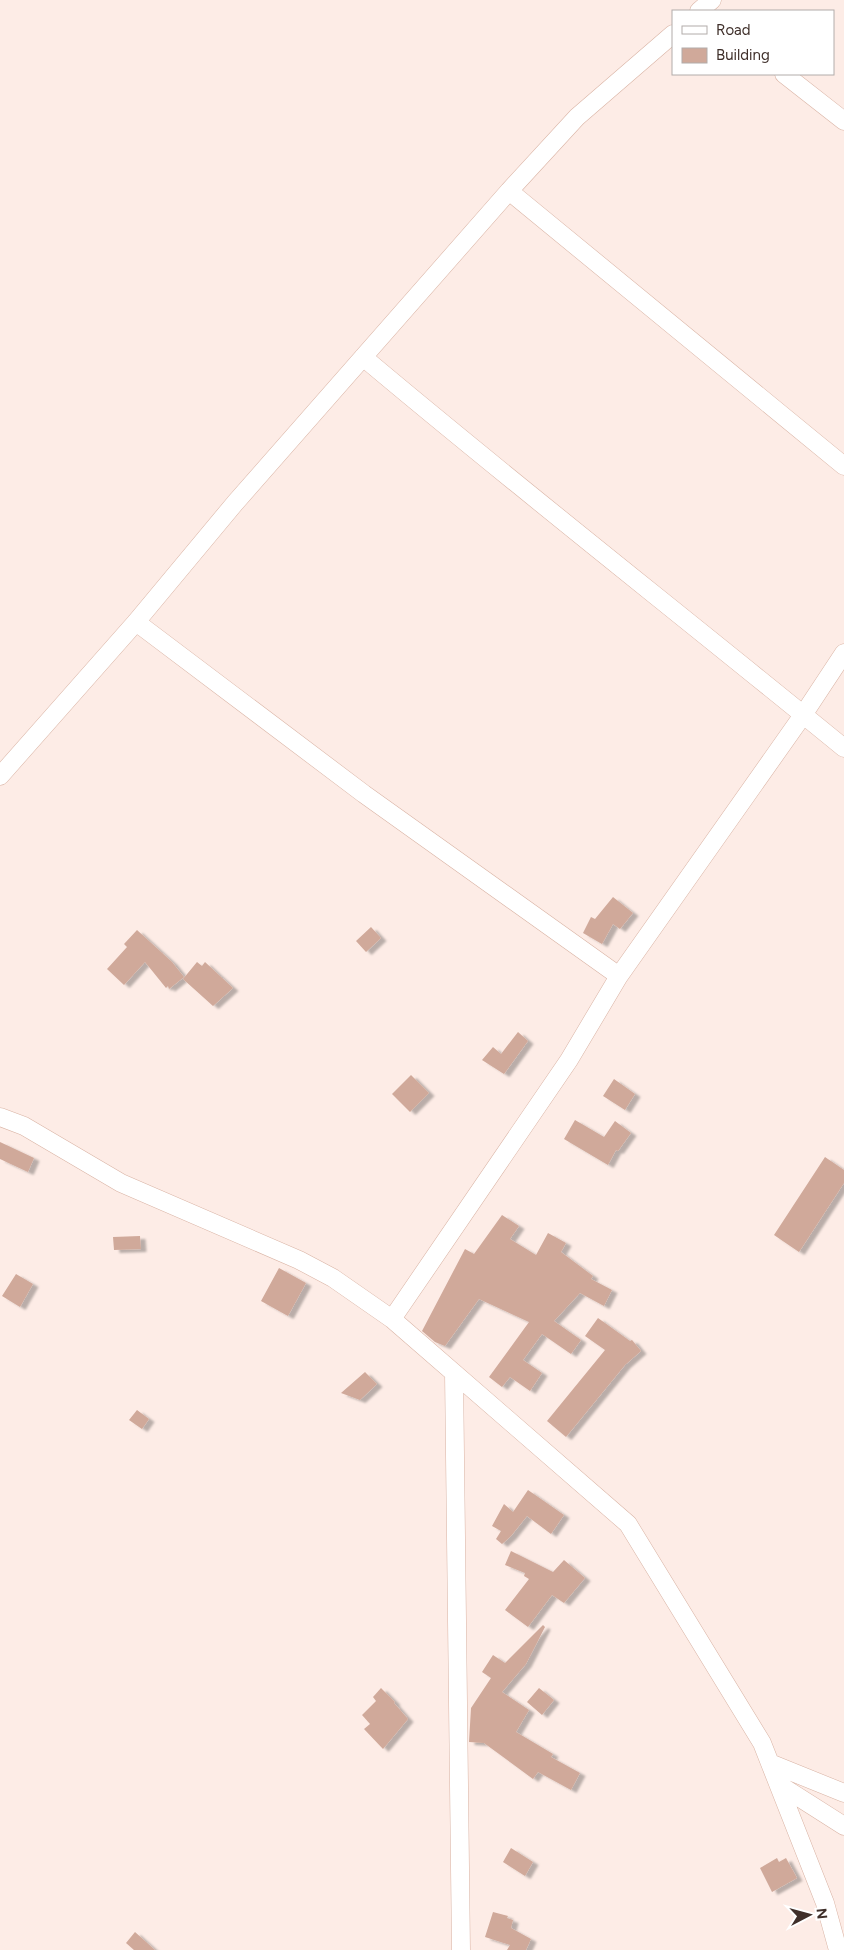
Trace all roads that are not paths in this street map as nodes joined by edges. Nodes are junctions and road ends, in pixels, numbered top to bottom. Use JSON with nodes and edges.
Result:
{"nodes":[{"id":1,"x":672,"y":35,"type":"edge"},
{"id":2,"x":785,"y":75,"type":"edge"},
{"id":3,"x":844,"y":121,"type":"edge"},
{"id":4,"x":509,"y":191,"type":"junction"},
{"id":5,"x":363,"y":357,"type":"junction"},
{"id":6,"x":844,"y":466,"type":"edge"},
{"id":7,"x":136,"y":622,"type":"junction"},
{"id":8,"x":844,"y":653,"type":"edge"},
{"id":9,"x":803,"y":715,"type":"junction"},
{"id":10,"x":844,"y":748,"type":"edge"},
{"id":11,"x":0,"y":776,"type":"edge"},
{"id":12,"x":619,"y":976,"type":"junction"},
{"id":13,"x":0,"y":1117,"type":"edge"},
{"id":14,"x":392,"y":1318,"type":"junction"},
{"id":15,"x":454,"y":1373,"type":"junction"},
{"id":16,"x":770,"y":1763,"type":"junction"},
{"id":17,"x":778,"y":1784,"type":"junction"},
{"id":18,"x":844,"y":1792,"type":"edge"},
{"id":19,"x":844,"y":1826,"type":"edge"},
{"id":20,"x":461,"y":1950,"type":"edge"},
{"id":21,"x":838,"y":1950,"type":"edge"}],
"edges":[{"from":1,"to":4,"type":"street"},
{"from":2,"to":3,"type":"street"},
{"from":4,"to":5,"type":"street"},
{"from":4,"to":6,"type":"street"},
{"from":5,"to":7,"type":"street"},
{"from":5,"to":9,"type":"street"},
{"from":7,"to":11,"type":"street"},
{"from":7,"to":12,"type":"street"},
{"from":8,"to":9,"type":"street"},
{"from":9,"to":10,"type":"street"},
{"from":9,"to":12,"type":"street"},
{"from":12,"to":14,"type":"street"},
{"from":13,"to":14,"type":"street"},
{"from":14,"to":15,"type":"street"},
{"from":15,"to":16,"type":"street"},
{"from":15,"to":20,"type":"street"},
{"from":16,"to":17,"type":"street"},
{"from":16,"to":18,"type":"street"},
{"from":17,"to":19,"type":"street"},
{"from":17,"to":21,"type":"street"}]}
